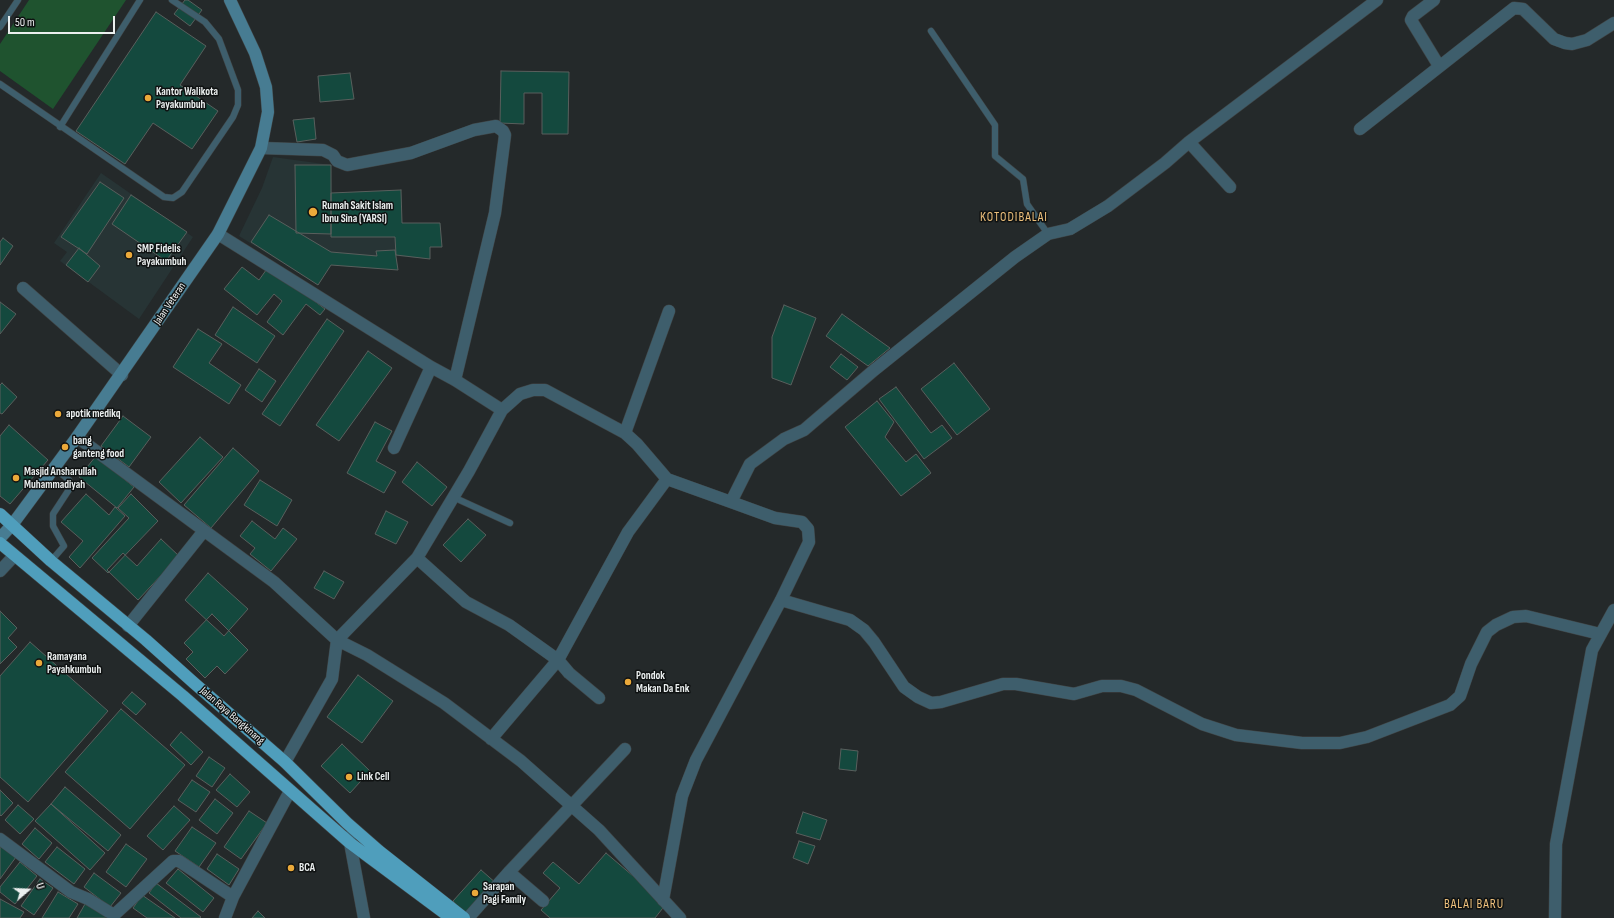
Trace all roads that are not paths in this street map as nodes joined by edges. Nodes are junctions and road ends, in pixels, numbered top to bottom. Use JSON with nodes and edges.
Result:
{"nodes":[{"id":1,"x":18,"y":0,"type":"edge"},
{"id":2,"x":140,"y":0,"type":"edge"},
{"id":3,"x":172,"y":0,"type":"edge"},
{"id":4,"x":230,"y":0,"type":"edge"},
{"id":5,"x":1377,"y":0,"type":"edge"},
{"id":6,"x":1434,"y":0,"type":"edge"},
{"id":7,"x":1614,"y":23,"type":"edge"},
{"id":8,"x":0,"y":27,"type":"edge"},
{"id":9,"x":931,"y":31,"type":"dead end"},
{"id":10,"x":1439,"y":66,"type":"junction"},
{"id":11,"x":0,"y":84,"type":"edge"},
{"id":12,"x":60,"y":127,"type":"junction"},
{"id":13,"x":1360,"y":129,"type":"dead end"},
{"id":14,"x":1189,"y":142,"type":"junction"},
{"id":15,"x":261,"y":148,"type":"junction"},
{"id":16,"x":1230,"y":187,"type":"dead end"},
{"id":17,"x":218,"y":234,"type":"junction"},
{"id":18,"x":1048,"y":234,"type":"junction"},
{"id":19,"x":23,"y":288,"type":"dead end"},
{"id":20,"x":669,"y":311,"type":"dead end"},
{"id":21,"x":431,"y":367,"type":"junction"},
{"id":22,"x":122,"y":374,"type":"junction"},
{"id":23,"x":455,"y":380,"type":"junction"},
{"id":24,"x":502,"y":410,"type":"junction"},
{"id":25,"x":625,"y":433,"type":"junction"},
{"id":26,"x":77,"y":437,"type":"junction"},
{"id":27,"x":394,"y":448,"type":"dead end"},
{"id":28,"x":54,"y":468,"type":"junction"},
{"id":29,"x":667,"y":479,"type":"junction"},
{"id":30,"x":453,"y":497,"type":"junction"},
{"id":31,"x":731,"y":502,"type":"junction"},
{"id":32,"x":0,"y":514,"type":"edge"},
{"id":33,"x":510,"y":523,"type":"dead end"},
{"id":34,"x":12,"y":525,"type":"junction"},
{"id":35,"x":204,"y":532,"type":"junction"},
{"id":36,"x":0,"y":538,"type":"edge"},
{"id":37,"x":0,"y":543,"type":"edge"},
{"id":38,"x":14,"y":556,"type":"junction"},
{"id":39,"x":417,"y":558,"type":"junction"},
{"id":40,"x":52,"y":561,"type":"junction"},
{"id":41,"x":0,"y":572,"type":"edge"},
{"id":42,"x":781,"y":600,"type":"junction"},
{"id":43,"x":1614,"y":610,"type":"edge"},
{"id":44,"x":128,"y":626,"type":"junction"},
{"id":45,"x":1600,"y":634,"type":"junction"},
{"id":46,"x":337,"y":640,"type":"junction"},
{"id":47,"x":558,"y":660,"type":"junction"},
{"id":48,"x":194,"y":683,"type":"junction"},
{"id":49,"x":183,"y":696,"type":"junction"},
{"id":50,"x":600,"y":698,"type":"dead end"},
{"id":51,"x":491,"y":739,"type":"junction"},
{"id":52,"x":625,"y":749,"type":"dead end"},
{"id":53,"x":285,"y":762,"type":"junction"},
{"id":54,"x":290,"y":791,"type":"junction"},
{"id":55,"x":571,"y":806,"type":"junction"},
{"id":56,"x":347,"y":823,"type":"junction"},
{"id":57,"x":0,"y":839,"type":"edge"},
{"id":58,"x":350,"y":843,"type":"junction"},
{"id":59,"x":509,"y":872,"type":"junction"},
{"id":60,"x":233,"y":897,"type":"junction"},
{"id":61,"x":663,"y":900,"type":"junction"},
{"id":62,"x":543,"y":901,"type":"dead end"},
{"id":63,"x":225,"y":918,"type":"edge"},
{"id":64,"x":364,"y":918,"type":"edge"},
{"id":65,"x":451,"y":918,"type":"edge"},
{"id":66,"x":464,"y":918,"type":"edge"},
{"id":67,"x":468,"y":918,"type":"edge"},
{"id":68,"x":680,"y":918,"type":"edge"},
{"id":69,"x":1555,"y":918,"type":"edge"}],
"edges":[{"from":1,"to":8,"type":"lane"},
{"from":2,"to":12,"type":"lane"},
{"from":3,"to":12,"type":"lane"},
{"from":4,"to":15,"type":"main road","name":"Jalan Veteran"},
{"from":5,"to":14,"type":"street"},
{"from":6,"to":10,"type":"street"},
{"from":7,"to":10,"type":"street"},
{"from":9,"to":18,"type":"lane"},
{"from":10,"to":13,"type":"street"},
{"from":11,"to":12,"type":"lane"},
{"from":14,"to":16,"type":"street"},
{"from":14,"to":18,"type":"street"},
{"from":15,"to":17,"type":"main road","name":"Jalan Veteran"},
{"from":15,"to":23,"type":"street"},
{"from":17,"to":21,"type":"street"},
{"from":17,"to":22,"type":"main road","name":"Jalan Veteran"},
{"from":18,"to":31,"type":"street"},
{"from":19,"to":22,"type":"street"},
{"from":20,"to":25,"type":"street"},
{"from":21,"to":23,"type":"street"},
{"from":21,"to":27,"type":"street"},
{"from":22,"to":26,"type":"main road","name":"Jalan Veteran"},
{"from":23,"to":24,"type":"street"},
{"from":24,"to":25,"type":"street"},
{"from":24,"to":30,"type":"street"},
{"from":25,"to":29,"type":"street"},
{"from":26,"to":28,"type":"main road","name":"Jalan Veteran"},
{"from":26,"to":35,"type":"street"},
{"from":28,"to":34,"type":"main road","name":"Jalan Veteran"},
{"from":28,"to":40,"type":"lane"},
{"from":29,"to":31,"type":"street"},
{"from":29,"to":47,"type":"street"},
{"from":30,"to":33,"type":"lane"},
{"from":30,"to":39,"type":"street"},
{"from":31,"to":42,"type":"street"},
{"from":32,"to":34,"type":"highway","name":"Jalan Raya Bangkinang"},
{"from":34,"to":36,"type":"main road","name":"Jalan Veteran"},
{"from":34,"to":40,"type":"highway","name":"Jalan Raya Bangkinang"},
{"from":35,"to":44,"type":"street"},
{"from":35,"to":46,"type":"street"},
{"from":37,"to":38,"type":"highway","name":"Jalan Raya Bangkinang"},
{"from":38,"to":41,"type":"street"},
{"from":38,"to":49,"type":"highway","name":"Jalan Raya Bangkinang"},
{"from":39,"to":46,"type":"street"},
{"from":39,"to":47,"type":"street"},
{"from":40,"to":44,"type":"highway","name":"Jalan Raya Bangkinang"},
{"from":42,"to":45,"type":"street"},
{"from":42,"to":61,"type":"street"},
{"from":43,"to":45,"type":"street"},
{"from":44,"to":48,"type":"highway","name":"Jalan Raya Bangkinang"},
{"from":45,"to":69,"type":"street"},
{"from":46,"to":51,"type":"street"},
{"from":46,"to":53,"type":"street"},
{"from":47,"to":50,"type":"street"},
{"from":47,"to":51,"type":"street"},
{"from":48,"to":49,"type":"highway"},
{"from":48,"to":53,"type":"highway","name":"Jalan Raya Bangkinang"},
{"from":49,"to":54,"type":"highway","name":"Jalan Raya Bangkinang"},
{"from":51,"to":55,"type":"street"},
{"from":52,"to":55,"type":"street"},
{"from":53,"to":56,"type":"highway","name":"Jalan Raya Bangkinang"},
{"from":54,"to":58,"type":"highway","name":"Jalan Raya Bangkinang"},
{"from":54,"to":60,"type":"street"},
{"from":55,"to":59,"type":"street"},
{"from":55,"to":61,"type":"street"},
{"from":56,"to":58,"type":"street"},
{"from":56,"to":66,"type":"highway","name":"Jalan Raya Bangkinang"},
{"from":57,"to":60,"type":"street"},
{"from":58,"to":64,"type":"street"},
{"from":58,"to":65,"type":"highway","name":"Jalan Raya Bangkinang"},
{"from":59,"to":62,"type":"street"},
{"from":59,"to":67,"type":"street"},
{"from":60,"to":63,"type":"street"},
{"from":61,"to":68,"type":"street"}]}
